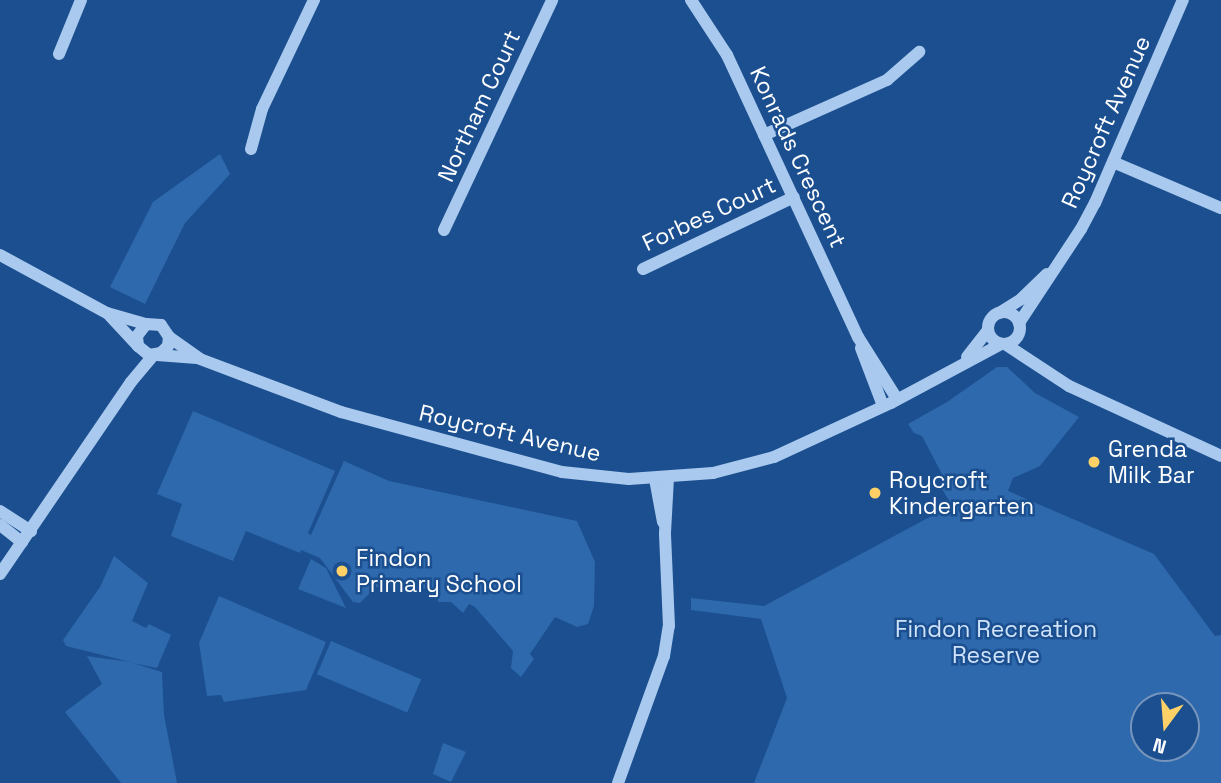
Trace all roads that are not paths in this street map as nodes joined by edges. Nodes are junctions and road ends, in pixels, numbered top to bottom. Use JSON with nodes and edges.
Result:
{"nodes":[{"id":1,"x":81,"y":0,"type":"edge"},
{"id":2,"x":314,"y":0,"type":"edge"},
{"id":3,"x":552,"y":0,"type":"edge"},
{"id":4,"x":691,"y":0,"type":"edge"},
{"id":5,"x":1183,"y":0,"type":"edge"},
{"id":6,"x":919,"y":52,"type":"dead end"},
{"id":7,"x":59,"y":54,"type":"dead end"},
{"id":8,"x":764,"y":135,"type":"junction"},
{"id":9,"x":251,"y":149,"type":"dead end"},
{"id":10,"x":1113,"y":162,"type":"junction"},
{"id":11,"x":794,"y":197,"type":"junction"},
{"id":12,"x":1221,"y":208,"type":"edge"},
{"id":13,"x":444,"y":230,"type":"dead end"},
{"id":14,"x":0,"y":255,"type":"edge"},
{"id":15,"x":1062,"y":259,"type":"junction"},
{"id":16,"x":643,"y":269,"type":"dead end"},
{"id":17,"x":107,"y":313,"type":"junction"},
{"id":18,"x":998,"y":313,"type":"junction"},
{"id":19,"x":145,"y":324,"type":"junction"},
{"id":20,"x":1020,"y":328,"type":"junction"},
{"id":21,"x":988,"y":330,"type":"junction"},
{"id":22,"x":169,"y":337,"type":"junction"},
{"id":23,"x":858,"y":337,"type":"junction"},
{"id":24,"x":1003,"y":344,"type":"junction"},
{"id":25,"x":139,"y":347,"type":"junction"},
{"id":26,"x":156,"y":355,"type":"junction"},
{"id":27,"x":200,"y":359,"type":"junction"},
{"id":28,"x":964,"y":360,"type":"junction"},
{"id":29,"x":1038,"y":364,"type":"junction"},
{"id":30,"x":131,"y":382,"type":"junction"},
{"id":31,"x":897,"y":399,"type":"junction"},
{"id":32,"x":883,"y":406,"type":"junction"},
{"id":33,"x":1221,"y":456,"type":"edge"},
{"id":34,"x":662,"y":478,"type":"junction"},
{"id":35,"x":0,"y":511,"type":"edge"},
{"id":36,"x":0,"y":525,"type":"edge"},
{"id":37,"x":31,"y":531,"type":"junction"},
{"id":38,"x":22,"y":542,"type":"junction"},
{"id":39,"x":0,"y":574,"type":"edge"},
{"id":40,"x":618,"y":783,"type":"edge"}],
"edges":[{"from":1,"to":7,"type":"street"},
{"from":2,"to":9,"type":"street"},
{"from":3,"to":13,"type":"street","name":"Northam Court"},
{"from":4,"to":8,"type":"street","name":"Konrads Crescent"},
{"from":5,"to":10,"type":"street","name":"Roycroft Avenue"},
{"from":6,"to":8,"type":"street"},
{"from":8,"to":11,"type":"street","name":"Konrads Crescent"},
{"from":10,"to":12,"type":"street"},
{"from":10,"to":15,"type":"street","name":"Roycroft Avenue"},
{"from":11,"to":16,"type":"street","name":"Forbes Court"},
{"from":11,"to":23,"type":"street","name":"Konrads Crescent"},
{"from":14,"to":17,"type":"street"},
{"from":15,"to":18,"type":"street","name":"Roycroft Avenue"},
{"from":15,"to":20,"type":"street","name":"Roycroft Avenue"},
{"from":17,"to":19,"type":"street"},
{"from":17,"to":25,"type":"street"},
{"from":18,"to":20,"type":"street"},
{"from":18,"to":21,"type":"street"},
{"from":19,"to":22,"type":"street"},
{"from":19,"to":25,"type":"street"},
{"from":20,"to":24,"type":"street"},
{"from":20,"to":29,"type":"street"},
{"from":21,"to":24,"type":"street"},
{"from":21,"to":28,"type":"street","name":"Roycroft Avenue"},
{"from":22,"to":26,"type":"street"},
{"from":22,"to":27,"type":"street","name":"Roycroft Avenue"},
{"from":23,"to":31,"type":"street","name":"Konrads Crescent"},
{"from":23,"to":32,"type":"street","name":"Konrads Crescent"},
{"from":24,"to":28,"type":"street","name":"Roycroft Avenue"},
{"from":24,"to":29,"type":"street"},
{"from":25,"to":26,"type":"street"},
{"from":25,"to":30,"type":"street"},
{"from":26,"to":27,"type":"street","name":"Roycroft Avenue"},
{"from":26,"to":30,"type":"street"},
{"from":27,"to":34,"type":"street","name":"Roycroft Avenue"},
{"from":28,"to":31,"type":"street","name":"Roycroft Avenue"},
{"from":29,"to":33,"type":"street"},
{"from":30,"to":37,"type":"street"},
{"from":31,"to":32,"type":"street","name":"Roycroft Avenue"},
{"from":32,"to":34,"type":"street","name":"Roycroft Avenue"},
{"from":34,"to":40,"type":"street"},
{"from":35,"to":37,"type":"street"},
{"from":36,"to":38,"type":"street"},
{"from":37,"to":38,"type":"street"},
{"from":38,"to":39,"type":"street"}]}
